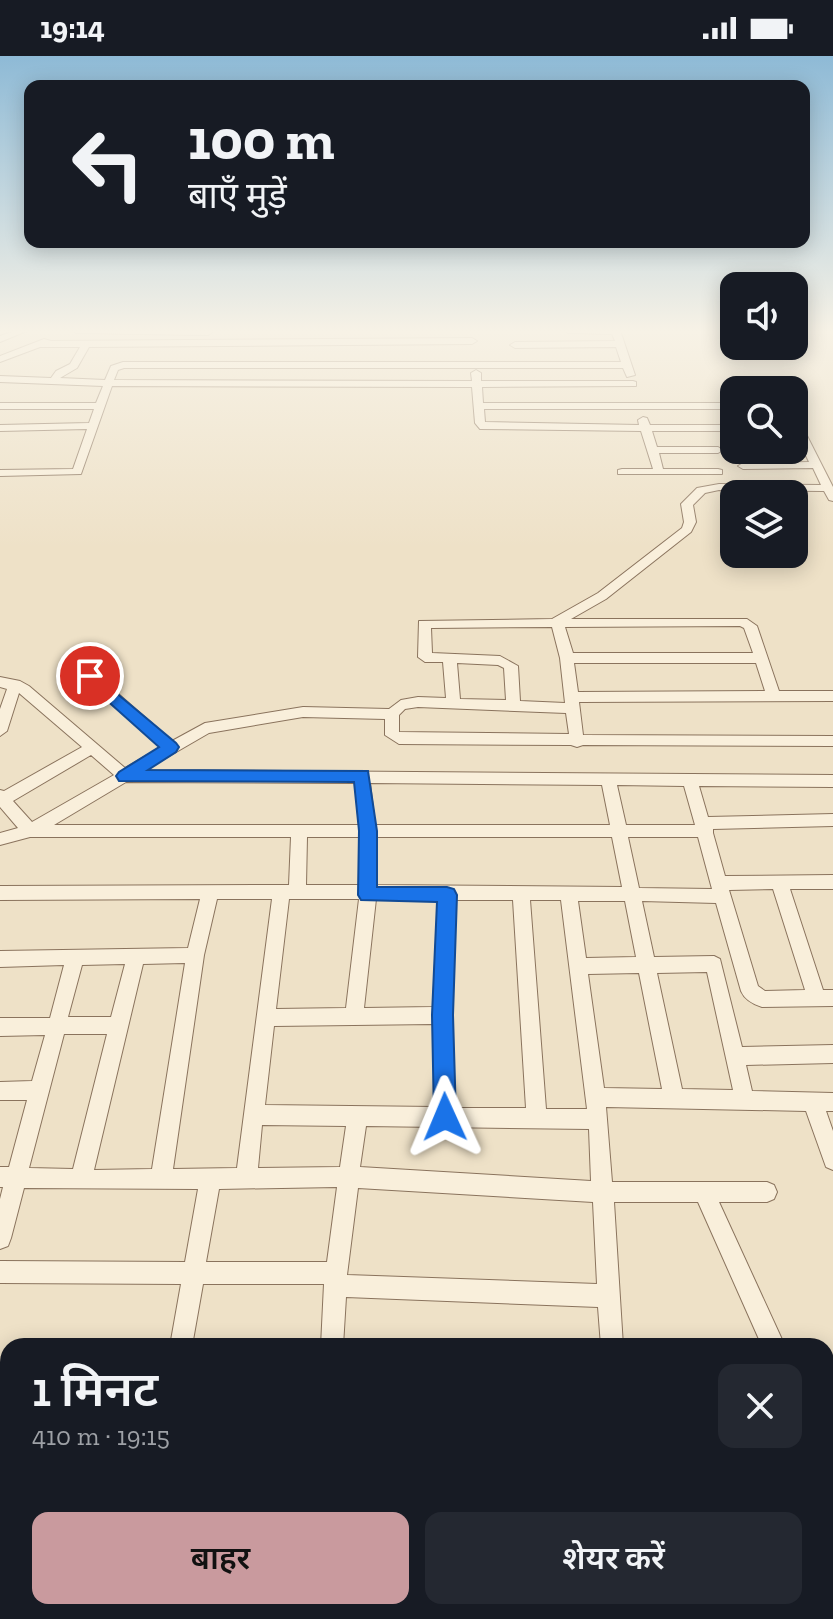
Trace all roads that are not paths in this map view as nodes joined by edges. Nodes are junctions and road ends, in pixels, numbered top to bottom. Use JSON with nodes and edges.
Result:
{"nodes":[{"id":1,"x":102,"y":403,"type":"edge"},
{"id":2,"x":480,"y":403,"type":"edge"},
{"id":3,"x":638,"y":403,"type":"edge"},
{"id":4,"x":0,"y":406,"type":"edge"},
{"id":5,"x":101,"y":406,"type":"junction"},
{"id":6,"x":480,"y":406,"type":"junction"},
{"id":7,"x":639,"y":406,"type":"junction"},
{"id":8,"x":720,"y":406,"type":"edge"},
{"id":9,"x":93,"y":426,"type":"junction"},
{"id":10,"x":0,"y":428,"type":"edge"},
{"id":11,"x":645,"y":428,"type":"junction"},
{"id":12,"x":720,"y":428,"type":"edge"},
{"id":13,"x":808,"y":449,"type":"edge"},
{"id":14,"x":653,"y":450,"type":"junction"},
{"id":15,"x":718,"y":450,"type":"dead end"},
{"id":16,"x":817,"y":465,"type":"junction"},
{"id":17,"x":743,"y":466,"type":"joint"},
{"id":18,"x":622,"y":472,"type":"dead end"},
{"id":19,"x":659,"y":472,"type":"junction"},
{"id":20,"x":718,"y":472,"type":"dead end"},
{"id":21,"x":0,"y":473,"type":"edge"},
{"id":22,"x":748,"y":480,"type":"edge"},
{"id":23,"x":720,"y":488,"type":"edge"},
{"id":24,"x":808,"y":491,"type":"edge"},
{"id":25,"x":830,"y":493,"type":"edge"},
{"id":26,"x":557,"y":621,"type":"junction"},
{"id":27,"x":567,"y":658,"type":"junction"},
{"id":28,"x":760,"y":658,"type":"junction"},
{"id":29,"x":70,"y":659,"type":"dead end"},
{"id":30,"x":450,"y":659,"type":"junction"},
{"id":31,"x":8,"y":683,"type":"edge"},
{"id":32,"x":774,"y":696,"type":"junction"},
{"id":33,"x":833,"y":696,"type":"edge"},
{"id":34,"x":571,"y":703,"type":"junction"},
{"id":35,"x":453,"y":704,"type":"junction"},
{"id":36,"x":513,"y":706,"type":"junction"},
{"id":37,"x":392,"y":714,"type":"junction"},
{"id":38,"x":1,"y":723,"type":"edge"},
{"id":39,"x":833,"y":741,"type":"edge"},
{"id":40,"x":577,"y":742,"type":"junction"},
{"id":41,"x":170,"y":747,"type":"junction"},
{"id":42,"x":92,"y":748,"type":"junction"},
{"id":43,"x":125,"y":776,"type":"junction"},
{"id":44,"x":362,"y":776,"type":"junction"},
{"id":45,"x":609,"y":781,"type":"junction"},
{"id":46,"x":690,"y":781,"type":"junction"},
{"id":47,"x":833,"y":781,"type":"edge"},
{"id":48,"x":1,"y":798,"type":"edge"},
{"id":49,"x":833,"y":820,"type":"edge"},
{"id":50,"x":704,"y":827,"type":"junction"},
{"id":51,"x":621,"y":830,"type":"junction"},
{"id":52,"x":30,"y":831,"type":"junction"},
{"id":53,"x":299,"y":831,"type":"junction"},
{"id":54,"x":368,"y":831,"type":"junction"},
{"id":55,"x":0,"y":839,"type":"edge"},
{"id":56,"x":779,"y":882,"type":"junction"},
{"id":57,"x":833,"y":882,"type":"edge"},
{"id":58,"x":722,"y":889,"type":"junction"},
{"id":59,"x":210,"y":892,"type":"junction"},
{"id":60,"x":289,"y":892,"type":"junction"},
{"id":61,"x":568,"y":892,"type":"junction"},
{"id":62,"x":0,"y":893,"type":"edge"},
{"id":63,"x":521,"y":893,"type":"junction"},
{"id":64,"x":635,"y":894,"type":"junction"},
{"id":65,"x":368,"y":895,"type":"junction"},
{"id":66,"x":447,"y":895,"type":"junction"},
{"id":67,"x":136,"y":955,"type":"junction"},
{"id":68,"x":195,"y":955,"type":"junction"},
{"id":69,"x":75,"y":957,"type":"junction"},
{"id":70,"x":0,"y":959,"type":"edge"},
{"id":71,"x":742,"y":963,"type":"junction"},
{"id":72,"x":714,"y":964,"type":"junction"},
{"id":73,"x":647,"y":965,"type":"junction"},
{"id":74,"x":579,"y":966,"type":"junction"},
{"id":75,"x":825,"y":999,"type":"edge"},
{"id":76,"x":442,"y":1015,"type":"junction"},
{"id":77,"x":265,"y":1018,"type":"junction"},
{"id":78,"x":354,"y":1018,"type":"junction"},
{"id":79,"x":57,"y":1025,"type":"junction"},
{"id":80,"x":118,"y":1025,"type":"junction"},
{"id":81,"x":0,"y":1027,"type":"edge"},
{"id":82,"x":833,"y":1054,"type":"edge"},
{"id":83,"x":737,"y":1056,"type":"junction"},
{"id":84,"x":40,"y":1090,"type":"junction"},
{"id":85,"x":0,"y":1091,"type":"edge"},
{"id":86,"x":595,"y":1097,"type":"junction"},
{"id":87,"x":674,"y":1100,"type":"junction"},
{"id":88,"x":745,"y":1102,"type":"junction"},
{"id":89,"x":823,"y":1102,"type":"edge"},
{"id":90,"x":254,"y":1115,"type":"junction"},
{"id":91,"x":357,"y":1117,"type":"junction"},
{"id":92,"x":445,"y":1117,"type":"junction"},
{"id":93,"x":537,"y":1118,"type":"junction"},
{"id":94,"x":598,"y":1119,"type":"junction"},
{"id":95,"x":833,"y":1160,"type":"edge"},
{"id":96,"x":9,"y":1176,"type":"edge"},
{"id":97,"x":348,"y":1177,"type":"junction"},
{"id":98,"x":210,"y":1178,"type":"junction"},
{"id":99,"x":246,"y":1178,"type":"junction"},
{"id":100,"x":161,"y":1179,"type":"junction"},
{"id":101,"x":81,"y":1180,"type":"junction"},
{"id":102,"x":601,"y":1192,"type":"junction"},
{"id":103,"x":767,"y":1192,"type":"dead end"},
{"id":104,"x":704,"y":1193,"type":"junction"},
{"id":105,"x":0,"y":1238,"type":"edge"},
{"id":106,"x":0,"y":1272,"type":"edge"},
{"id":107,"x":195,"y":1273,"type":"junction"},
{"id":108,"x":336,"y":1279,"type":"junction"},
{"id":109,"x":607,"y":1296,"type":"junction"},
{"id":110,"x":183,"y":1338,"type":"edge"},
{"id":111,"x":332,"y":1338,"type":"edge"},
{"id":112,"x":611,"y":1338,"type":"edge"},
{"id":113,"x":770,"y":1338,"type":"edge"}],
"edges":[{"from":1,"to":5,"type":"street"},
{"from":2,"to":6,"type":"street"},
{"from":3,"to":7,"type":"street"},
{"from":4,"to":5,"type":"street"},
{"from":5,"to":9,"type":"street"},
{"from":6,"to":7,"type":"street"},
{"from":6,"to":11,"type":"street"},
{"from":7,"to":8,"type":"street"},
{"from":7,"to":11,"type":"street"},
{"from":9,"to":10,"type":"street"},
{"from":9,"to":21,"type":"street"},
{"from":11,"to":12,"type":"street"},
{"from":11,"to":14,"type":"street"},
{"from":13,"to":16,"type":"street"},
{"from":14,"to":15,"type":"street"},
{"from":14,"to":19,"type":"street"},
{"from":16,"to":17,"type":"street"},
{"from":16,"to":25,"type":"street"},
{"from":17,"to":22,"type":"street"},
{"from":18,"to":19,"type":"street"},
{"from":19,"to":20,"type":"street"},
{"from":23,"to":26,"type":"street"},
{"from":24,"to":25,"type":"street"},
{"from":26,"to":27,"type":"street"},
{"from":26,"to":28,"type":"street"},
{"from":26,"to":30,"type":"street"},
{"from":27,"to":28,"type":"street"},
{"from":27,"to":34,"type":"street"},
{"from":28,"to":32,"type":"street"},
{"from":29,"to":41,"type":"street"},
{"from":30,"to":35,"type":"street"},
{"from":30,"to":36,"type":"street"},
{"from":31,"to":38,"type":"street"},
{"from":31,"to":42,"type":"street"},
{"from":32,"to":33,"type":"street"},
{"from":32,"to":34,"type":"street"},
{"from":34,"to":36,"type":"street"},
{"from":34,"to":40,"type":"street"},
{"from":35,"to":36,"type":"street"},
{"from":35,"to":37,"type":"street"},
{"from":37,"to":40,"type":"street"},
{"from":37,"to":41,"type":"street"},
{"from":39,"to":40,"type":"street"},
{"from":41,"to":43,"type":"street"},
{"from":42,"to":43,"type":"street"},
{"from":42,"to":48,"type":"street"},
{"from":43,"to":44,"type":"street"},
{"from":43,"to":52,"type":"street"},
{"from":44,"to":45,"type":"street"},
{"from":44,"to":54,"type":"street"},
{"from":45,"to":46,"type":"street"},
{"from":45,"to":51,"type":"street"},
{"from":46,"to":47,"type":"street"},
{"from":46,"to":50,"type":"street"},
{"from":48,"to":52,"type":"street"},
{"from":49,"to":50,"type":"street"},
{"from":50,"to":51,"type":"street"},
{"from":50,"to":58,"type":"street"},
{"from":51,"to":54,"type":"street"},
{"from":51,"to":64,"type":"street"},
{"from":52,"to":53,"type":"street"},
{"from":52,"to":55,"type":"street"},
{"from":53,"to":54,"type":"street"},
{"from":53,"to":60,"type":"street"},
{"from":54,"to":65,"type":"street"},
{"from":56,"to":57,"type":"street"},
{"from":56,"to":58,"type":"street"},
{"from":56,"to":75,"type":"street"},
{"from":58,"to":64,"type":"street"},
{"from":58,"to":71,"type":"street"},
{"from":59,"to":60,"type":"street"},
{"from":59,"to":62,"type":"street"},
{"from":59,"to":68,"type":"street"},
{"from":60,"to":65,"type":"street"},
{"from":60,"to":77,"type":"street"},
{"from":61,"to":63,"type":"street"},
{"from":61,"to":64,"type":"street"},
{"from":61,"to":74,"type":"street"},
{"from":63,"to":66,"type":"street"},
{"from":63,"to":93,"type":"street"},
{"from":64,"to":73,"type":"street"},
{"from":65,"to":66,"type":"street"},
{"from":65,"to":78,"type":"street"},
{"from":66,"to":76,"type":"street"},
{"from":67,"to":68,"type":"street"},
{"from":67,"to":69,"type":"street"},
{"from":67,"to":80,"type":"street"},
{"from":68,"to":100,"type":"street"},
{"from":69,"to":70,"type":"street"},
{"from":69,"to":79,"type":"street"},
{"from":71,"to":72,"type":"street"},
{"from":71,"to":75,"type":"street"},
{"from":72,"to":73,"type":"street"},
{"from":72,"to":83,"type":"street"},
{"from":73,"to":74,"type":"street"},
{"from":73,"to":87,"type":"street"},
{"from":74,"to":86,"type":"street"},
{"from":76,"to":78,"type":"street"},
{"from":76,"to":92,"type":"street"},
{"from":77,"to":78,"type":"street"},
{"from":77,"to":90,"type":"street"},
{"from":79,"to":80,"type":"street"},
{"from":79,"to":81,"type":"street"},
{"from":79,"to":84,"type":"street"},
{"from":80,"to":101,"type":"street"},
{"from":82,"to":83,"type":"street"},
{"from":83,"to":88,"type":"street"},
{"from":84,"to":85,"type":"street"},
{"from":84,"to":96,"type":"street"},
{"from":86,"to":87,"type":"street"},
{"from":86,"to":94,"type":"street"},
{"from":87,"to":88,"type":"street"},
{"from":88,"to":89,"type":"street"},
{"from":89,"to":95,"type":"street"},
{"from":90,"to":91,"type":"street"},
{"from":90,"to":99,"type":"street"},
{"from":91,"to":92,"type":"street"},
{"from":91,"to":97,"type":"street"},
{"from":92,"to":93,"type":"street"},
{"from":93,"to":94,"type":"street"},
{"from":94,"to":102,"type":"street"},
{"from":96,"to":101,"type":"street"},
{"from":96,"to":105,"type":"street"},
{"from":97,"to":99,"type":"street"},
{"from":97,"to":102,"type":"street"},
{"from":97,"to":108,"type":"street"},
{"from":98,"to":99,"type":"street"},
{"from":98,"to":100,"type":"street"},
{"from":98,"to":107,"type":"street"},
{"from":100,"to":101,"type":"street"},
{"from":102,"to":104,"type":"street"},
{"from":102,"to":109,"type":"street"},
{"from":103,"to":104,"type":"street"},
{"from":104,"to":113,"type":"street"},
{"from":106,"to":107,"type":"street"},
{"from":107,"to":108,"type":"street"},
{"from":107,"to":110,"type":"street"},
{"from":108,"to":109,"type":"street"},
{"from":108,"to":111,"type":"street"},
{"from":109,"to":112,"type":"street"}]}
